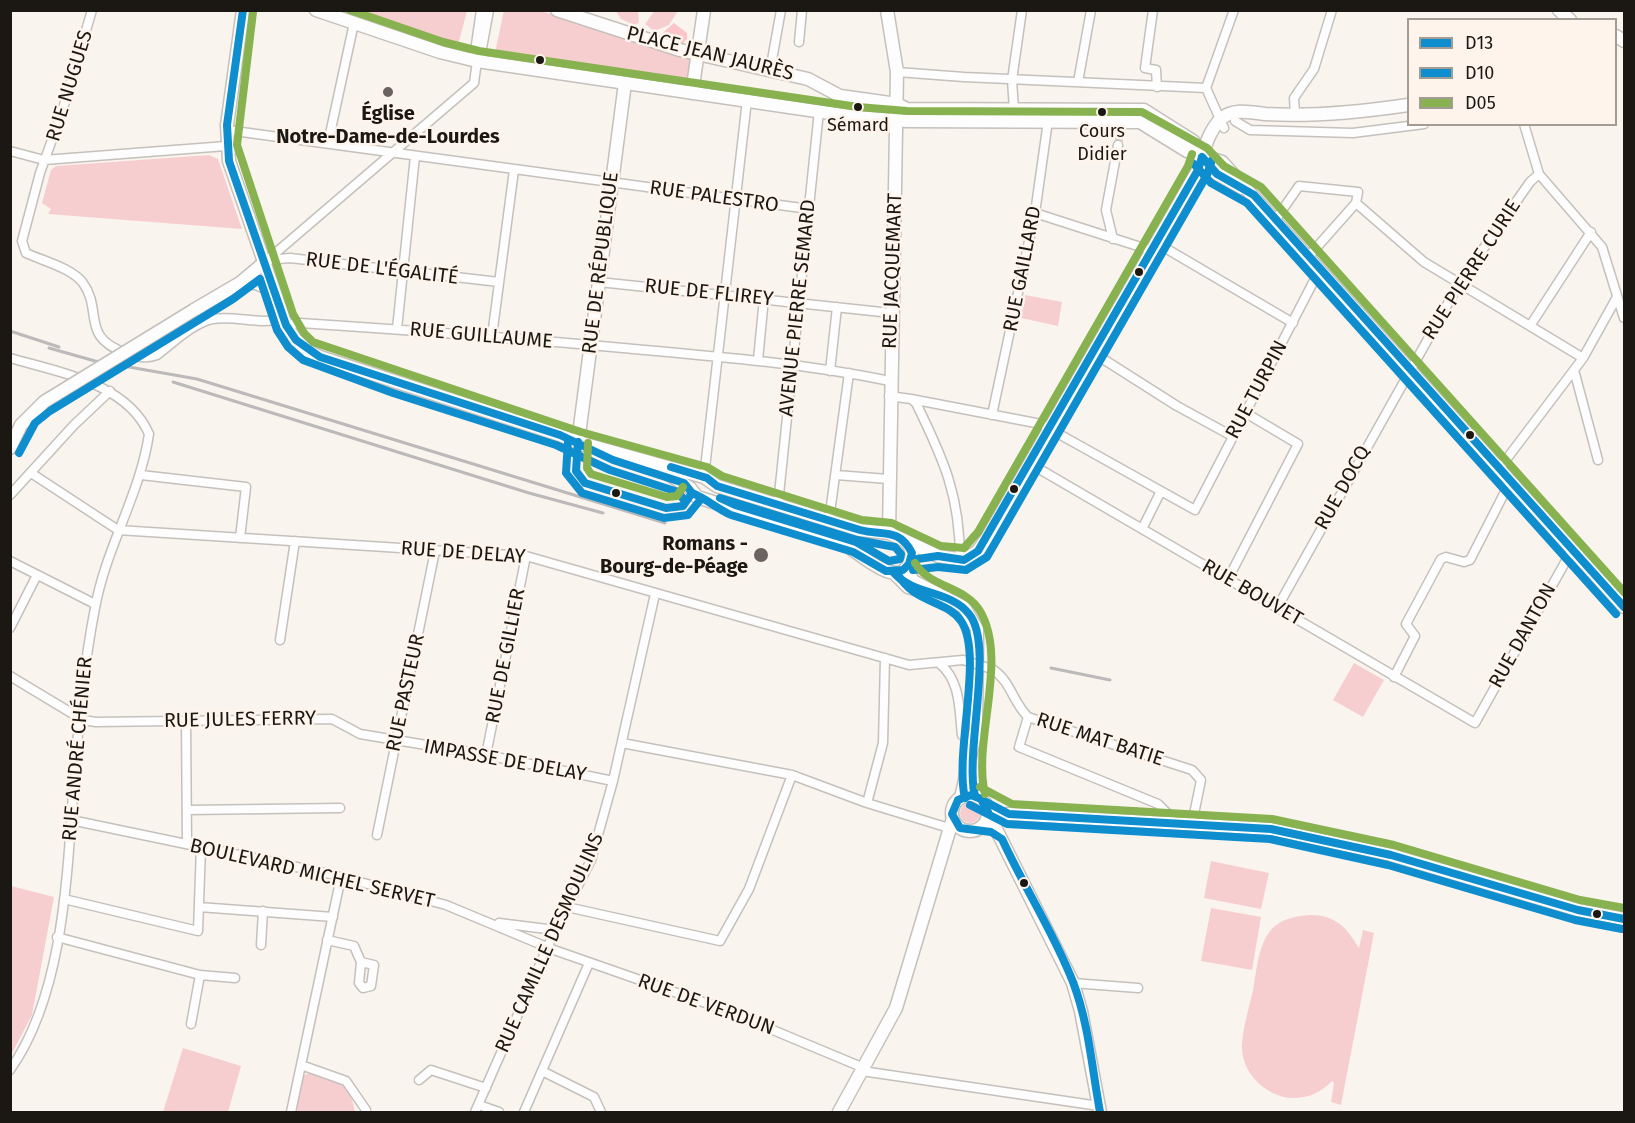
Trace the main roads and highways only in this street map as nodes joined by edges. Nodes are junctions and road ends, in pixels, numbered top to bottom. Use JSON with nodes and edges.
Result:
{"nodes":[{"id":1,"x":243,"y":10,"type":"edge"},
{"id":2,"x":316,"y":10,"type":"edge"},
{"id":3,"x":557,"y":10,"type":"edge"},
{"id":4,"x":704,"y":10,"type":"edge"},
{"id":5,"x":887,"y":10,"type":"edge"},
{"id":6,"x":700,"y":48,"type":"junction"},
{"id":7,"x":625,"y":83,"type":"junction"},
{"id":8,"x":692,"y":93,"type":"junction"},
{"id":9,"x":897,"y":104,"type":"junction"},
{"id":10,"x":1407,"y":105,"type":"edge"},
{"id":11,"x":896,"y":120,"type":"junction"},
{"id":12,"x":1202,"y":157,"type":"junction"},
{"id":13,"x":265,"y":262,"type":"junction"},
{"id":14,"x":240,"y":283,"type":"junction"},
{"id":15,"x":274,"y":291,"type":"junction"},
{"id":16,"x":578,"y":442,"type":"junction"},
{"id":17,"x":10,"y":448,"type":"edge"},
{"id":18,"x":704,"y":479,"type":"junction"},
{"id":19,"x":695,"y":493,"type":"junction"},
{"id":20,"x":889,"y":532,"type":"junction"},
{"id":21,"x":871,"y":533,"type":"junction"},
{"id":22,"x":906,"y":541,"type":"junction"},
{"id":23,"x":938,"y":556,"type":"junction"},
{"id":24,"x":864,"y":557,"type":"junction"},
{"id":25,"x":904,"y":567,"type":"junction"},
{"id":26,"x":1624,"y":607,"type":"edge"},
{"id":27,"x":970,"y":766,"type":"junction"},
{"id":28,"x":961,"y":798,"type":"junction"},
{"id":29,"x":980,"y":800,"type":"junction"},
{"id":30,"x":1013,"y":814,"type":"junction"},
{"id":31,"x":987,"y":818,"type":"junction"},
{"id":32,"x":952,"y":827,"type":"junction"},
{"id":33,"x":978,"y":829,"type":"junction"},
{"id":34,"x":1002,"y":839,"type":"junction"},
{"id":35,"x":1624,"y":919,"type":"edge"},
{"id":36,"x":1100,"y":1109,"type":"edge"},
{"id":37,"x":838,"y":1113,"type":"edge"}],
"edges":[{"from":1,"to":13,"type":"main road"},
{"from":2,"to":7,"type":"main road","name":"PLACE JEAN JAURÈS"},
{"from":3,"to":6,"type":"main road","name":"PLACE JEAN JAURÈS"},
{"from":4,"to":6,"type":"main road"},
{"from":5,"to":9,"type":"main road","name":"RUE JACQUEMART"},
{"from":6,"to":8,"type":"main road"},
{"from":6,"to":9,"type":"main road","name":"PLACE JEAN JAURÈS"},
{"from":7,"to":8,"type":"main road","name":"PLACE JEAN JAURÈS"},
{"from":7,"to":16,"type":"main road","name":"RUE DE RÉPUBLIQUE"},
{"from":8,"to":11,"type":"main road","name":"PLACE JEAN JAURÈS"},
{"from":9,"to":11,"type":"main road","name":"RUE JACQUEMART"},
{"from":9,"to":12,"type":"main road","name":"PLACE JEAN JAURÈS"},
{"from":10,"to":12,"type":"main road"},
{"from":11,"to":12,"type":"main road","name":"PLACE JEAN JAURÈS"},
{"from":11,"to":20,"type":"main road","name":"RUE JACQUEMART"},
{"from":12,"to":23,"type":"main road"},
{"from":12,"to":26,"type":"main road"},
{"from":13,"to":14,"type":"main road"},
{"from":13,"to":15,"type":"main road"},
{"from":14,"to":15,"type":"main road"},
{"from":14,"to":17,"type":"main road","bridge":true},
{"from":15,"to":16,"type":"main road"},
{"from":16,"to":18,"type":"main road"},
{"from":16,"to":19,"type":"main road"},
{"from":18,"to":19,"type":"main road"},
{"from":18,"to":19,"type":"main road"},
{"from":18,"to":21,"type":"main road"},
{"from":19,"to":24,"type":"main road"},
{"from":20,"to":21,"type":"main road"},
{"from":20,"to":22,"type":"main road"},
{"from":21,"to":24,"type":"main road"},
{"from":22,"to":23,"type":"main road"},
{"from":22,"to":25,"type":"main road"},
{"from":23,"to":25,"type":"main road"},
{"from":24,"to":25,"type":"main road"},
{"from":25,"to":27,"type":"main road"},
{"from":27,"to":28,"type":"main road"},
{"from":27,"to":29,"type":"main road"},
{"from":28,"to":29,"type":"main road"},
{"from":28,"to":32,"type":"main road"},
{"from":29,"to":30,"type":"main road"},
{"from":29,"to":31,"type":"main road"},
{"from":30,"to":31,"type":"main road"},
{"from":30,"to":34,"type":"main road"},
{"from":30,"to":35,"type":"main road"},
{"from":31,"to":33,"type":"main road"},
{"from":31,"to":34,"type":"main road"},
{"from":32,"to":33,"type":"main road"},
{"from":32,"to":37,"type":"main road"},
{"from":33,"to":34,"type":"main road"},
{"from":34,"to":36,"type":"main road"}]}
